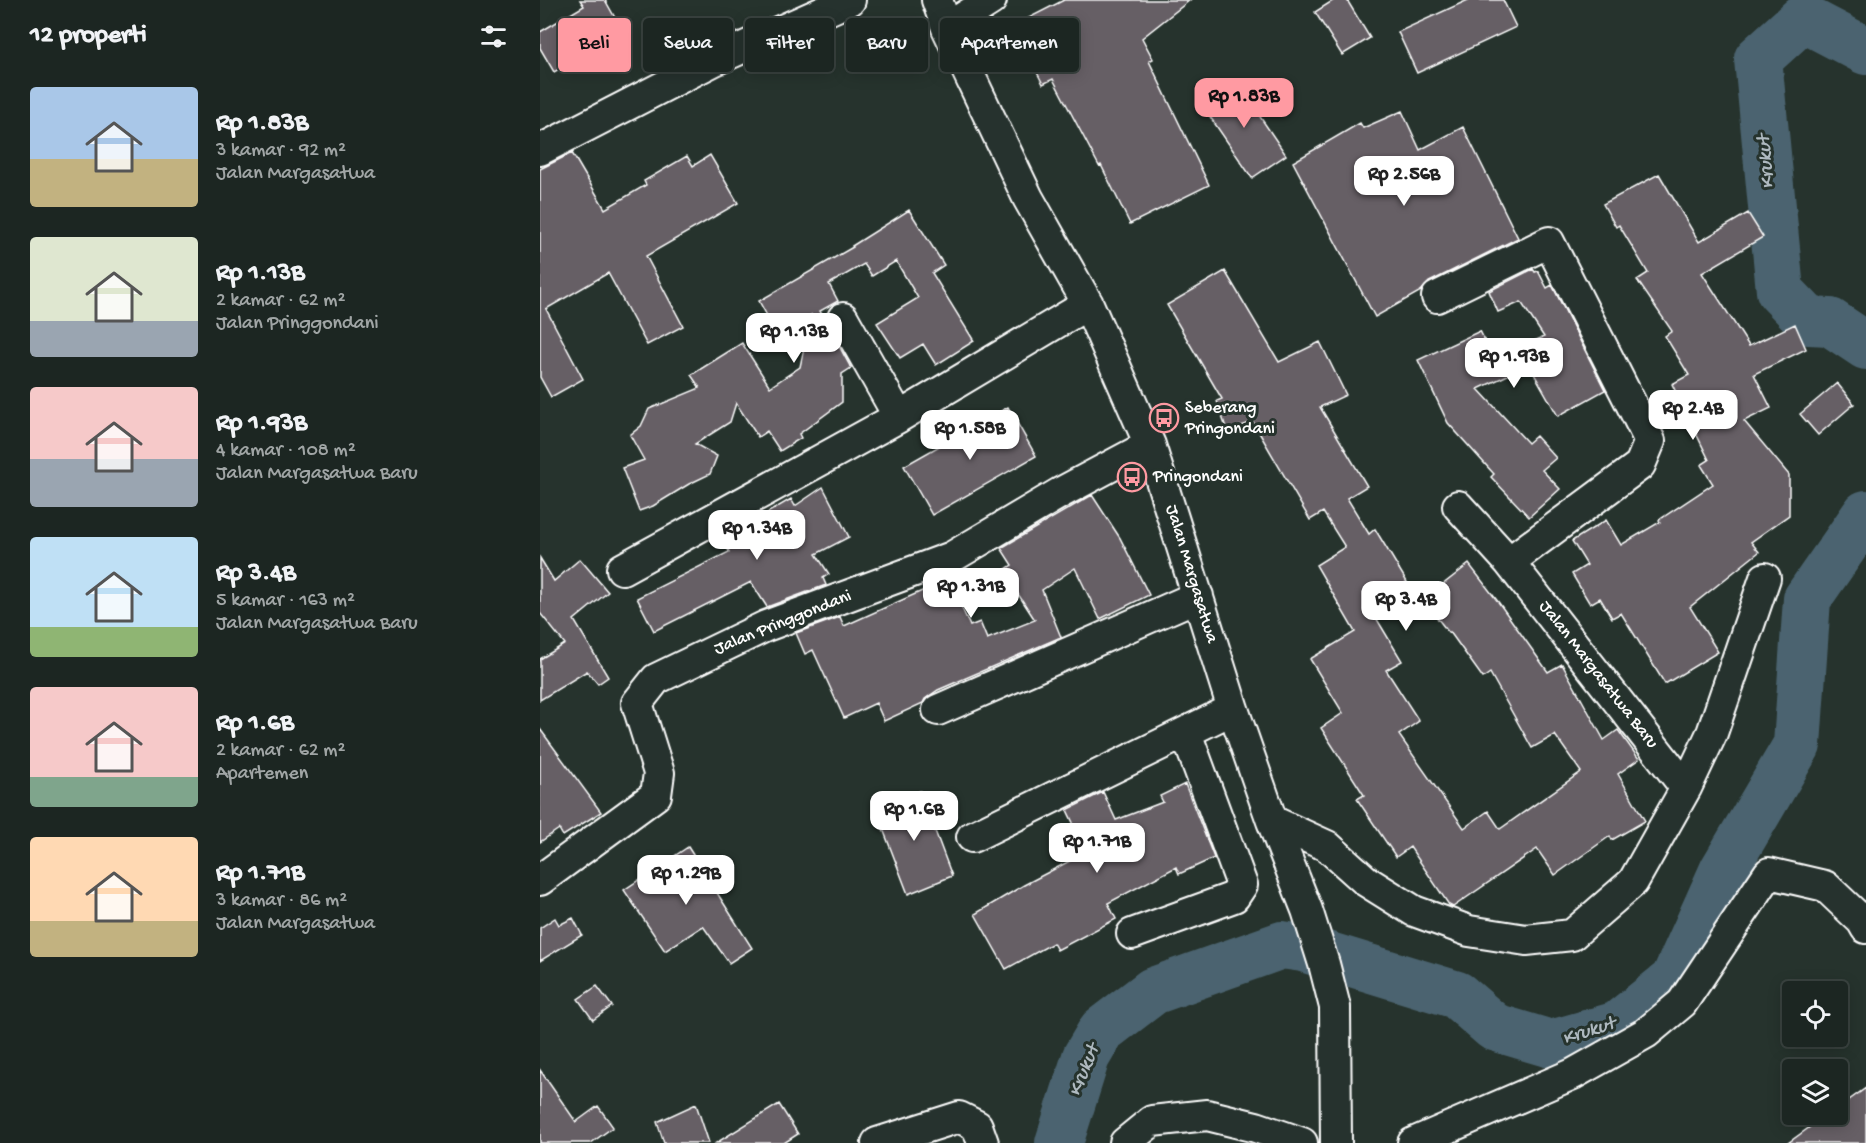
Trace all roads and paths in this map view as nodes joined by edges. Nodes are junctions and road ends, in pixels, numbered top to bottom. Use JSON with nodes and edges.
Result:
{"nodes":[{"id":1,"x":850,"y":0,"type":"edge"},
{"id":2,"x":937,"y":0,"type":"edge"},
{"id":3,"x":991,"y":0,"type":"edge"},
{"id":4,"x":943,"y":18,"type":"edge"},
{"id":5,"x":963,"y":18,"type":"edge"},
{"id":6,"x":968,"y":72,"type":"edge"},
{"id":7,"x":541,"y":148,"type":"edge"},
{"id":8,"x":1437,"y":297,"type":"dead end"},
{"id":9,"x":1088,"y":304,"type":"junction"},
{"id":10,"x":843,"y":318,"type":"dead end"},
{"id":11,"x":899,"y":417,"type":"junction"},
{"id":12,"x":1150,"y":445,"type":"junction"},
{"id":13,"x":1458,"y":506,"type":"dead end"},
{"id":14,"x":1509,"y":562,"type":"junction"},
{"id":15,"x":622,"y":569,"type":"dead end"},
{"id":16,"x":1766,"y":578,"type":"dead end"},
{"id":17,"x":1198,"y":596,"type":"junction"},
{"id":18,"x":1233,"y":709,"type":"junction"},
{"id":19,"x":938,"y":710,"type":"dead end"},
{"id":20,"x":1186,"y":733,"type":"junction"},
{"id":21,"x":1686,"y":788,"type":"junction"},
{"id":22,"x":1272,"y":821,"type":"junction"},
{"id":23,"x":972,"y":837,"type":"dead end"},
{"id":24,"x":540,"y":880,"type":"edge"},
{"id":25,"x":1866,"y":928,"type":"edge"},
{"id":26,"x":1132,"y":934,"type":"dead end"},
{"id":27,"x":877,"y":1143,"type":"edge"},
{"id":28,"x":983,"y":1143,"type":"edge"},
{"id":29,"x":1125,"y":1143,"type":"edge"},
{"id":30,"x":1302,"y":1143,"type":"edge"},
{"id":31,"x":1336,"y":1143,"type":"edge"},
{"id":32,"x":1413,"y":1143,"type":"edge"}],
"edges":[{"from":1,"to":7,"type":"street"},
{"from":2,"to":4,"type":"street","name":"Jalan Margasatwa"},
{"from":3,"to":5,"type":"street"},
{"from":6,"to":9,"type":"street","name":"Jalan Margasatwa"},
{"from":8,"to":14,"type":"street"},
{"from":9,"to":11,"type":"street"},
{"from":9,"to":12,"type":"street","name":"Jalan Margasatwa"},
{"from":10,"to":11,"type":"street"},
{"from":11,"to":15,"type":"street"},
{"from":12,"to":17,"type":"street","name":"Jalan Margasatwa"},
{"from":12,"to":24,"type":"street","name":"Jalan Pringgondani"},
{"from":13,"to":14,"type":"street","name":"Jalan Margasatwa Baru"},
{"from":14,"to":21,"type":"street","name":"Jalan Margasatwa Baru"},
{"from":16,"to":21,"type":"street"},
{"from":17,"to":18,"type":"street","name":"Jalan Margasatwa"},
{"from":17,"to":19,"type":"street"},
{"from":18,"to":20,"type":"street"},
{"from":18,"to":22,"type":"street","name":"Jalan Margasatwa"},
{"from":20,"to":23,"type":"street"},
{"from":20,"to":26,"type":"street"},
{"from":21,"to":22,"type":"street"},
{"from":22,"to":31,"type":"street","name":"Jalan Margasatwa"},
{"from":25,"to":32,"type":"street"},
{"from":27,"to":28,"type":"street"},
{"from":29,"to":30,"type":"street"}]}
